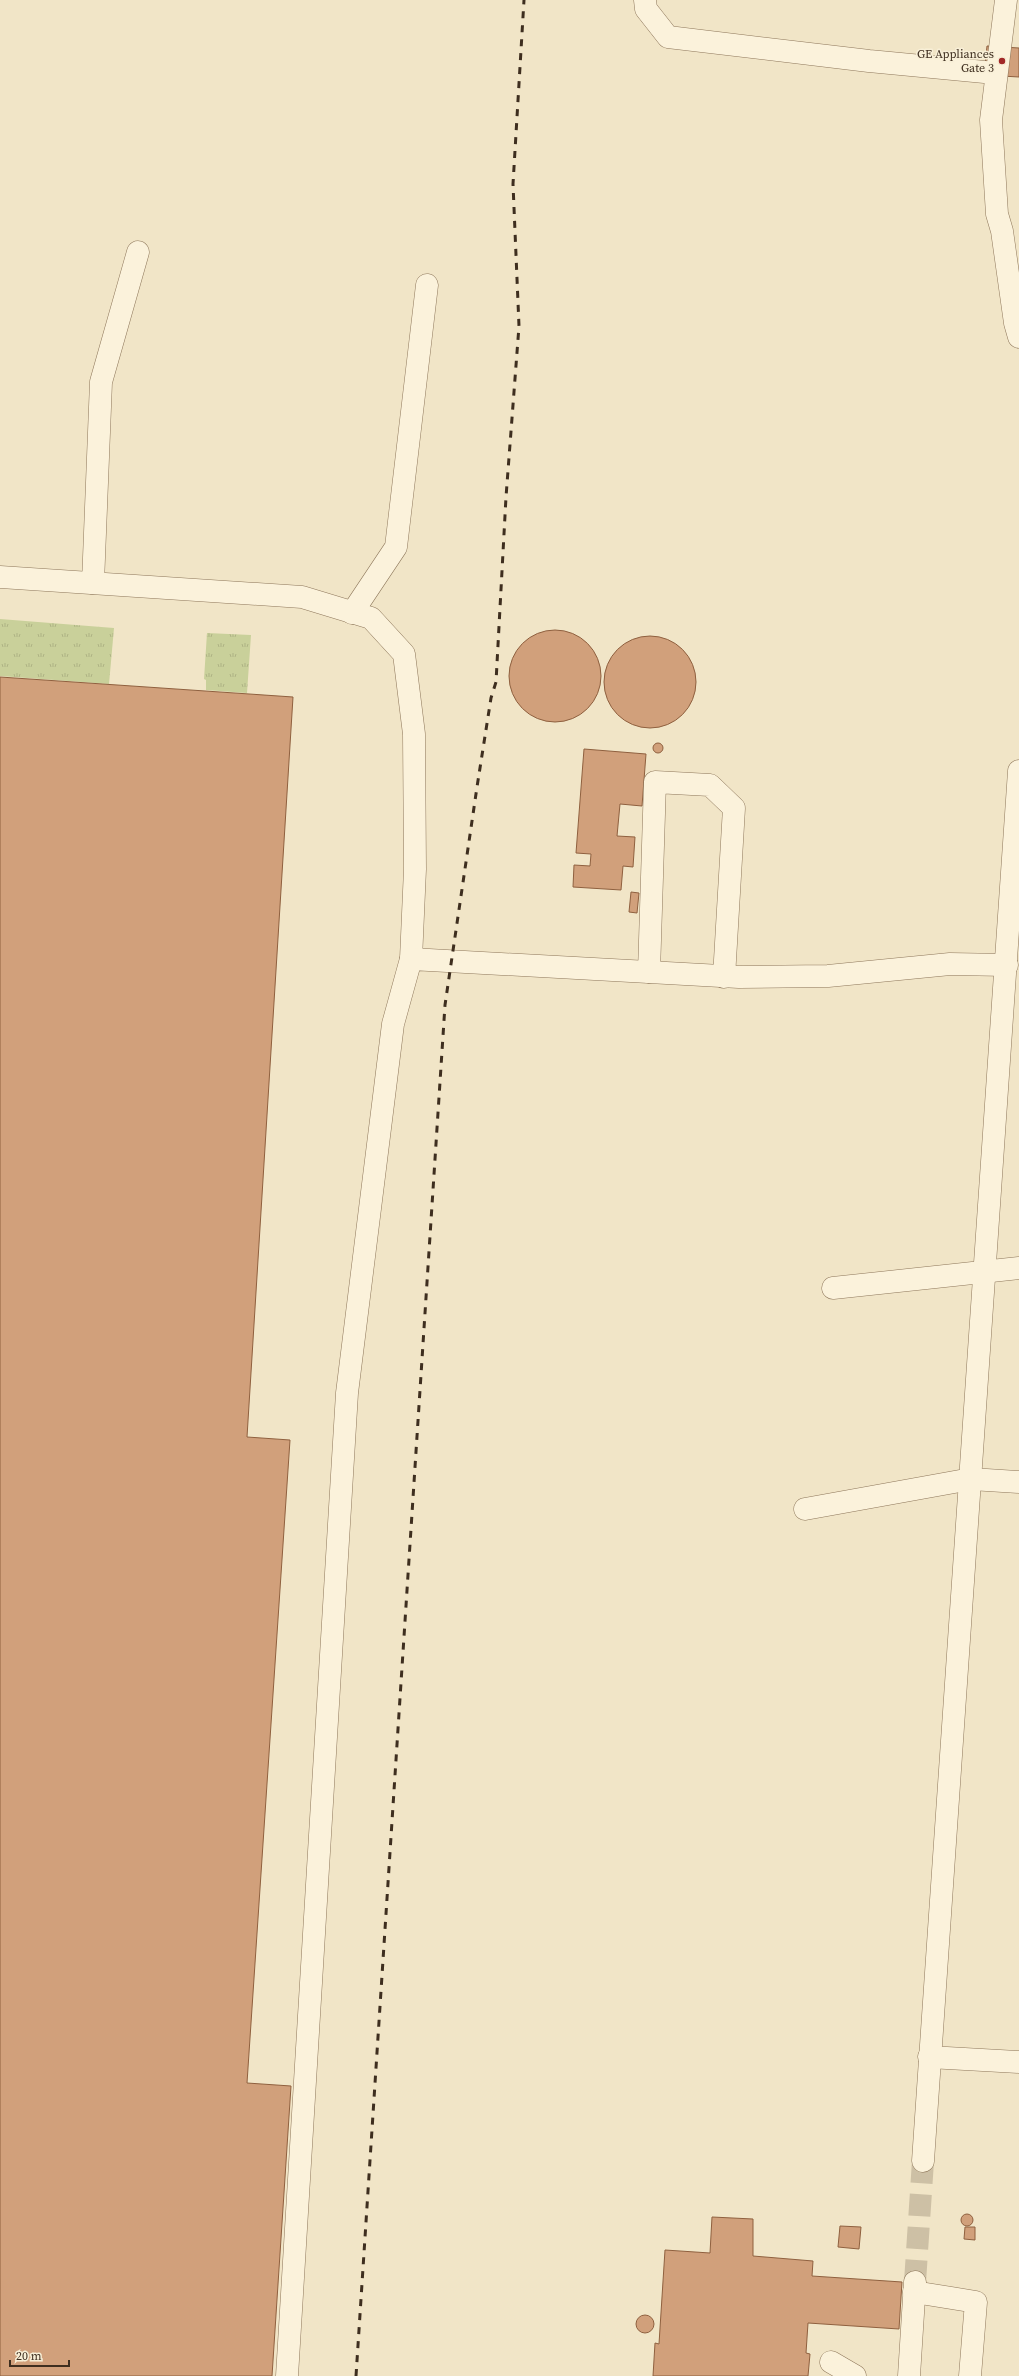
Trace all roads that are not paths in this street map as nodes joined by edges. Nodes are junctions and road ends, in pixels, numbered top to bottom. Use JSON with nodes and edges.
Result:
{"nodes":[{"id":1,"x":645,"y":0,"type":"edge"},
{"id":2,"x":1006,"y":0,"type":"edge"},
{"id":3,"x":995,"y":73,"type":"junction"},
{"id":4,"x":138,"y":252,"type":"dead end"},
{"id":5,"x":427,"y":285,"type":"dead end"},
{"id":6,"x":1019,"y":337,"type":"edge"},
{"id":7,"x":0,"y":577,"type":"edge"},
{"id":8,"x":93,"y":583,"type":"junction"},
{"id":9,"x":352,"y":613,"type":"junction"},
{"id":10,"x":1019,"y":771,"type":"edge"},
{"id":11,"x":1014,"y":938,"type":"edge"},
{"id":12,"x":411,"y":959,"type":"junction"},
{"id":13,"x":1007,"y":965,"type":"junction"},
{"id":14,"x":649,"y":972,"type":"junction"},
{"id":15,"x":724,"y":976,"type":"junction"},
{"id":16,"x":1010,"y":1035,"type":"edge"},
{"id":17,"x":1019,"y":1268,"type":"edge"},
{"id":18,"x":985,"y":1272,"type":"junction"},
{"id":19,"x":833,"y":1288,"type":"dead end"},
{"id":20,"x":971,"y":1479,"type":"junction"},
{"id":21,"x":1019,"y":1482,"type":"edge"},
{"id":22,"x":806,"y":1509,"type":"dead end"},
{"id":23,"x":929,"y":2056,"type":"junction"},
{"id":24,"x":1019,"y":2062,"type":"edge"},
{"id":25,"x":923,"y":2162,"type":"tunnel mouth"},
{"id":26,"x":831,"y":2362,"type":"dead end"},
{"id":27,"x":287,"y":2376,"type":"edge"},
{"id":28,"x":855,"y":2376,"type":"edge"},
{"id":29,"x":909,"y":2376,"type":"edge"},
{"id":30,"x":970,"y":2376,"type":"edge"}],
"edges":[{"from":1,"to":3,"type":"lane"},
{"from":2,"to":3,"type":"lane"},
{"from":3,"to":6,"type":"lane"},
{"from":4,"to":8,"type":"lane"},
{"from":5,"to":9,"type":"lane"},
{"from":7,"to":8,"type":"lane"},
{"from":8,"to":9,"type":"lane"},
{"from":9,"to":12,"type":"lane"},
{"from":10,"to":11,"type":"lane"},
{"from":11,"to":13,"type":"lane"},
{"from":12,"to":14,"type":"lane"},
{"from":12,"to":27,"type":"lane"},
{"from":13,"to":15,"type":"lane"},
{"from":13,"to":16,"type":"lane"},
{"from":14,"to":15,"type":"lane"},
{"from":14,"to":15,"type":"lane"},
{"from":16,"to":18,"type":"lane"},
{"from":17,"to":18,"type":"lane"},
{"from":18,"to":19,"type":"lane"},
{"from":18,"to":20,"type":"lane"},
{"from":20,"to":21,"type":"lane"},
{"from":20,"to":22,"type":"lane"},
{"from":20,"to":23,"type":"lane"},
{"from":23,"to":24,"type":"lane"},
{"from":23,"to":25,"type":"lane"},
{"from":26,"to":28,"type":"lane"},
{"from":29,"to":30,"type":"lane"}]}
